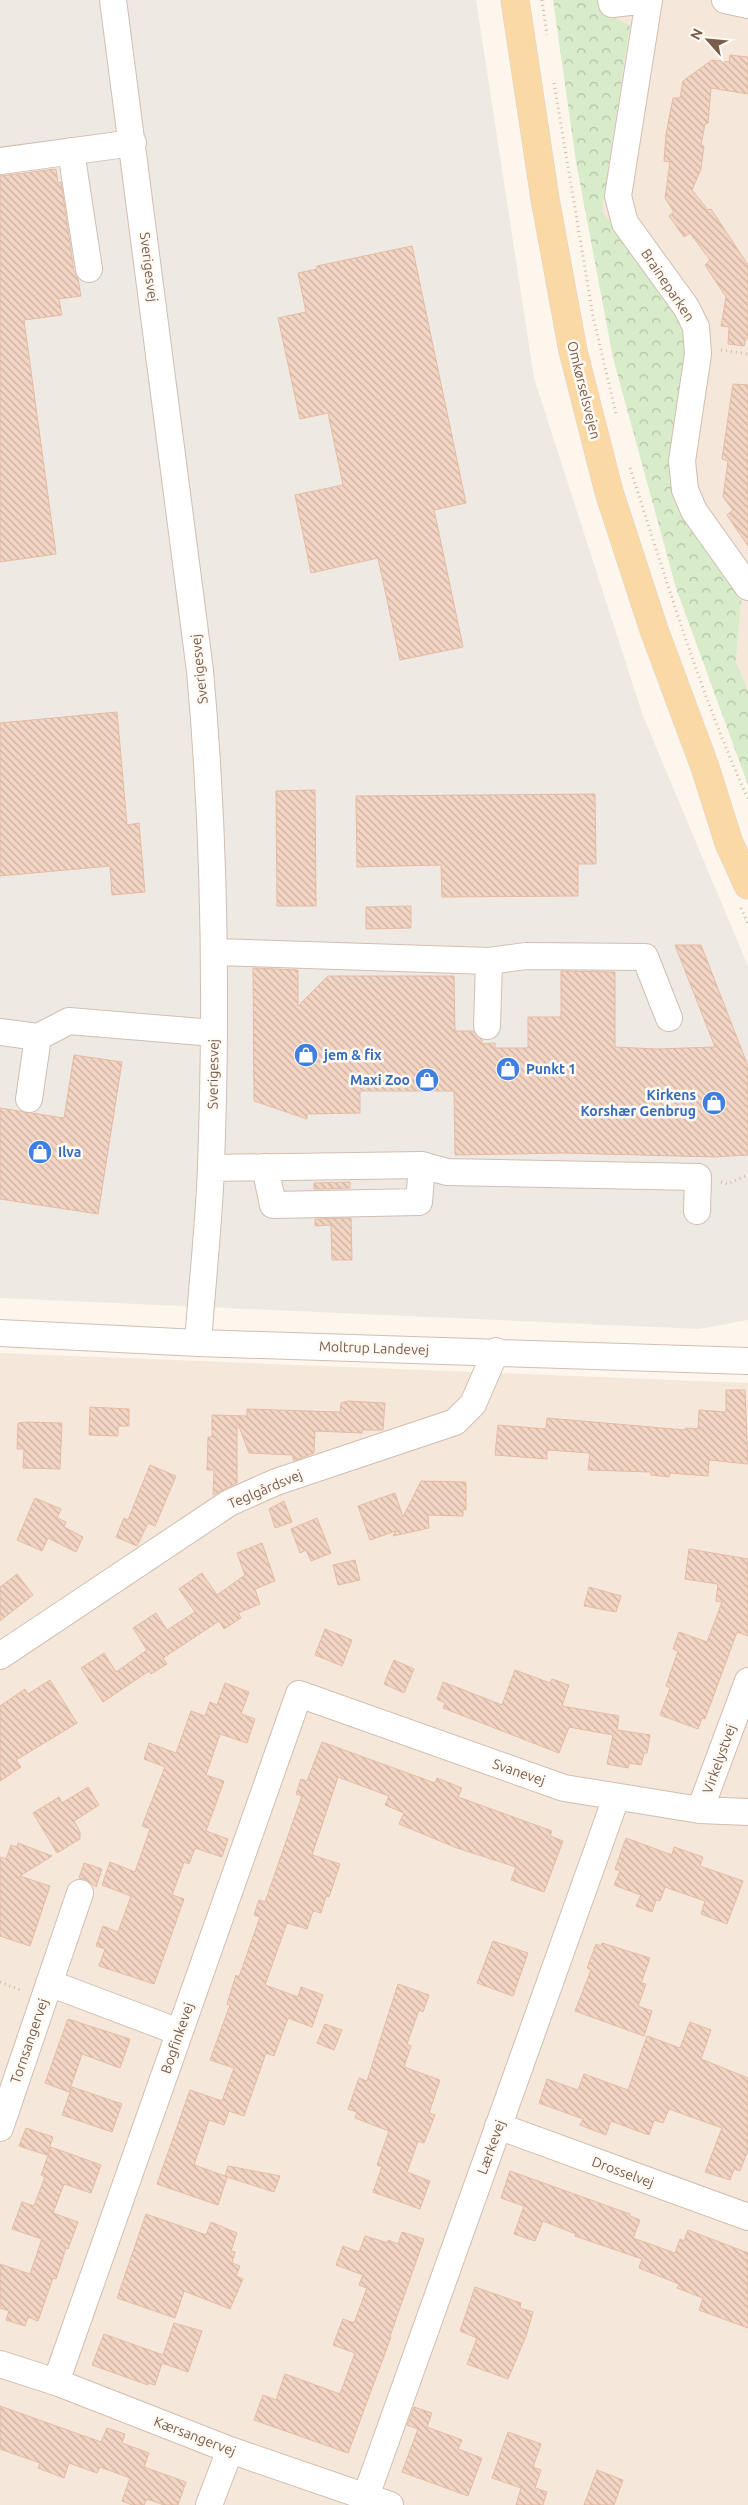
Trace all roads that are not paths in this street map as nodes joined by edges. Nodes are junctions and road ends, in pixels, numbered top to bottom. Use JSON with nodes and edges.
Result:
{"nodes":[{"id":1,"x":113,"y":0,"type":"edge"},
{"id":2,"x":515,"y":0,"type":"edge"},
{"id":3,"x":611,"y":0,"type":"edge"},
{"id":4,"x":649,"y":0,"type":"edge"},
{"id":5,"x":725,"y":0,"type":"edge"},
{"id":6,"x":748,"y":5,"type":"edge"},
{"id":7,"x":133,"y":143,"type":"junction"},
{"id":8,"x":72,"y":151,"type":"junction"},
{"id":9,"x":0,"y":161,"type":"edge"},
{"id":10,"x":89,"y":269,"type":"dead end"},
{"id":11,"x":748,"y":587,"type":"edge"},
{"id":12,"x":705,"y":767,"type":"junction"},
{"id":13,"x":748,"y":853,"type":"edge"},
{"id":14,"x":748,"y":885,"type":"edge"},
{"id":15,"x":215,"y":952,"type":"junction"},
{"id":16,"x":489,"y":961,"type":"junction"},
{"id":17,"x":670,"y":1018,"type":"dead end"},
{"id":18,"x":487,"y":1026,"type":"dead end"},
{"id":19,"x":0,"y":1032,"type":"edge"},
{"id":20,"x":214,"y":1033,"type":"junction"},
{"id":21,"x":38,"y":1037,"type":"junction"},
{"id":22,"x":29,"y":1099,"type":"dead end"},
{"id":23,"x":422,"y":1165,"type":"junction"},
{"id":24,"x":265,"y":1167,"type":"junction"},
{"id":25,"x":211,"y":1168,"type":"junction"},
{"id":26,"x":697,"y":1211,"type":"dead end"},
{"id":27,"x":0,"y":1333,"type":"edge"},
{"id":28,"x":198,"y":1343,"type":"junction"},
{"id":29,"x":496,"y":1351,"type":"junction"},
{"id":30,"x":748,"y":1361,"type":"edge"},
{"id":31,"x":0,"y":1656,"type":"edge"},
{"id":32,"x":748,"y":1681,"type":"edge"},
{"id":33,"x":299,"y":1694,"type":"joint"},
{"id":34,"x":616,"y":1798,"type":"junction"},
{"id":35,"x":700,"y":1810,"type":"junction"},
{"id":36,"x":748,"y":1812,"type":"edge"},
{"id":37,"x":80,"y":1893,"type":"dead end"},
{"id":38,"x":49,"y":1983,"type":"junction"},
{"id":39,"x":179,"y":2032,"type":"junction"},
{"id":40,"x":498,"y":2126,"type":"junction"},
{"id":41,"x":0,"y":2128,"type":"edge"},
{"id":42,"x":748,"y":2217,"type":"edge"},
{"id":43,"x":0,"y":2364,"type":"edge"},
{"id":44,"x":56,"y":2382,"type":"junction"},
{"id":45,"x":230,"y":2450,"type":"junction"},
{"id":46,"x":366,"y":2496,"type":"junction"},
{"id":47,"x":209,"y":2505,"type":"edge"},
{"id":48,"x":390,"y":2505,"type":"edge"}],
"edges":[{"from":1,"to":7,"type":"street","name":"Sverigesvej"},
{"from":2,"to":12,"type":"main road","name":"Omkørselsvejen"},
{"from":3,"to":4,"type":"street"},
{"from":4,"to":11,"type":"street","name":"Braineparken"},
{"from":5,"to":6,"type":"street"},
{"from":7,"to":8,"type":"street"},
{"from":7,"to":15,"type":"street","name":"Sverigesvej"},
{"from":8,"to":9,"type":"street"},
{"from":8,"to":10,"type":"street"},
{"from":12,"to":13,"type":"main road","name":"Omkørselsvejen"},
{"from":12,"to":14,"type":"main road","name":"Omkørselsvejen"},
{"from":15,"to":16,"type":"street"},
{"from":15,"to":20,"type":"street","name":"Sverigesvej"},
{"from":16,"to":17,"type":"street"},
{"from":16,"to":18,"type":"street"},
{"from":19,"to":21,"type":"street"},
{"from":20,"to":21,"type":"street"},
{"from":20,"to":25,"type":"street","name":"Sverigesvej"},
{"from":21,"to":22,"type":"street"},
{"from":23,"to":24,"type":"street"},
{"from":23,"to":24,"type":"street"},
{"from":23,"to":26,"type":"street"},
{"from":24,"to":25,"type":"street"},
{"from":25,"to":28,"type":"street","name":"Sverigesvej"},
{"from":27,"to":28,"type":"street","name":"Moltrup Landevej"},
{"from":28,"to":29,"type":"street","name":"Moltrup Landevej"},
{"from":29,"to":30,"type":"street","name":"Moltrup Landevej"},
{"from":29,"to":31,"type":"street","name":"Teglgårdsvej"},
{"from":32,"to":35,"type":"street","name":"Virkelystvej"},
{"from":33,"to":34,"type":"street","name":"Svanevej"},
{"from":33,"to":39,"type":"street","name":"Bogfinkevej"},
{"from":34,"to":35,"type":"street","name":"Svanevej"},
{"from":34,"to":40,"type":"street","name":"Lærkevej"},
{"from":35,"to":36,"type":"street","name":"Svanevej"},
{"from":37,"to":38,"type":"street","name":"Tornsangervej"},
{"from":38,"to":39,"type":"street","name":"Tornsangervej"},
{"from":38,"to":41,"type":"street","name":"Tornsangervej"},
{"from":39,"to":44,"type":"street","name":"Bogfinkevej"},
{"from":40,"to":42,"type":"street","name":"Drosselvej"},
{"from":40,"to":46,"type":"street","name":"Lærkevej"},
{"from":43,"to":44,"type":"street","name":"Kærsangervej"},
{"from":44,"to":45,"type":"street","name":"Kærsangervej"},
{"from":45,"to":46,"type":"street","name":"Kærsangervej"},
{"from":45,"to":47,"type":"street"},
{"from":46,"to":48,"type":"street","name":"Kærsangervej"}]}
